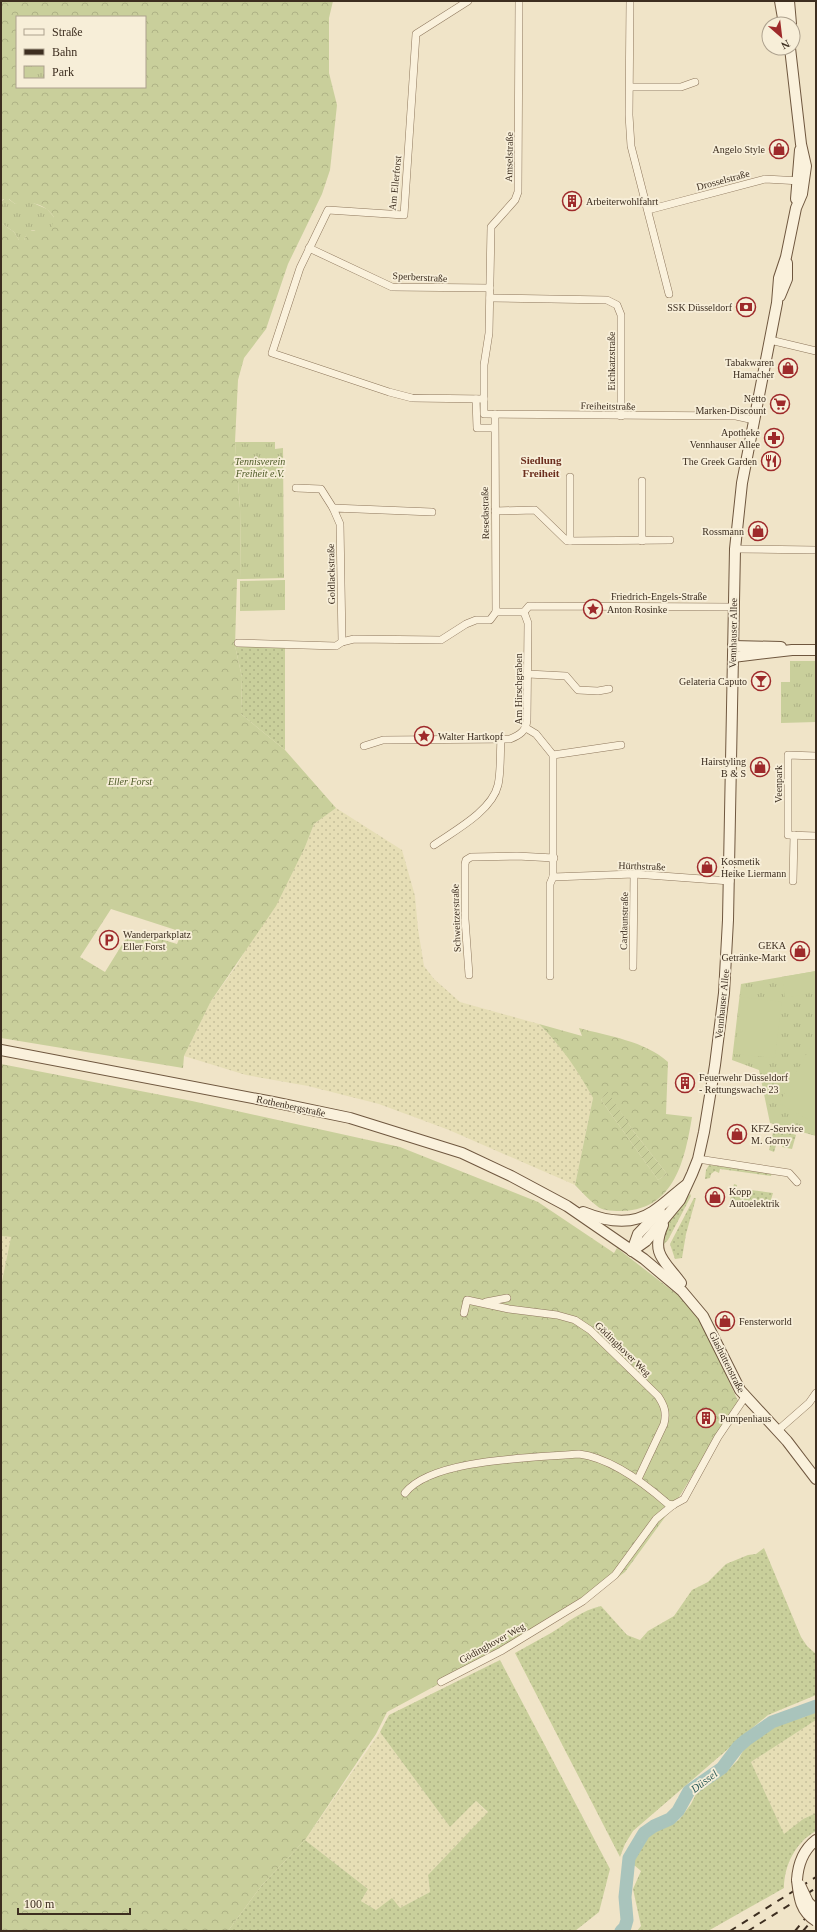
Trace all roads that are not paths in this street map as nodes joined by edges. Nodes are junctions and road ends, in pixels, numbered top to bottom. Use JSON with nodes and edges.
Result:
{"nodes":[{"id":1,"x":468,"y":1,"type":"edge"},
{"id":2,"x":519,"y":1,"type":"edge"},
{"id":3,"x":630,"y":1,"type":"edge"},
{"id":4,"x":780,"y":1,"type":"edge"},
{"id":5,"x":789,"y":1,"type":"edge"},
{"id":6,"x":783,"y":16,"type":"edge"},
{"id":7,"x":790,"y":16,"type":"edge"},
{"id":8,"x":791,"y":56,"type":"edge"},
{"id":9,"x":695,"y":82,"type":"dead end"},
{"id":10,"x":630,"y":87,"type":"junction"},
{"id":11,"x":800,"y":181,"type":"junction"},
{"id":12,"x":648,"y":210,"type":"junction"},
{"id":13,"x":309,"y":248,"type":"junction"},
{"id":14,"x":490,"y":288,"type":"junction"},
{"id":15,"x":668,"y":294,"type":"dead end"},
{"id":16,"x":490,"y":298,"type":"junction"},
{"id":17,"x":770,"y":340,"type":"junction"},
{"id":18,"x":816,"y":351,"type":"edge"},
{"id":19,"x":480,"y":399,"type":"junction"},
{"id":20,"x":495,"y":414,"type":"junction"},
{"id":21,"x":621,"y":416,"type":"junction"},
{"id":22,"x":754,"y":420,"type":"junction"},
{"id":23,"x":494,"y":428,"type":"junction"},
{"id":24,"x":570,"y":477,"type":"dead end"},
{"id":25,"x":642,"y":481,"type":"dead end"},
{"id":26,"x":296,"y":488,"type":"dead end"},
{"id":27,"x":333,"y":508,"type":"junction"},
{"id":28,"x":495,"y":511,"type":"junction"},
{"id":29,"x":432,"y":512,"type":"dead end"},
{"id":30,"x":670,"y":540,"type":"dead end"},
{"id":31,"x":570,"y":541,"type":"junction"},
{"id":32,"x":642,"y":541,"type":"junction"},
{"id":33,"x":735,"y":549,"type":"junction"},
{"id":34,"x":816,"y":550,"type":"edge"},
{"id":35,"x":734,"y":607,"type":"junction"},
{"id":36,"x":496,"y":612,"type":"junction"},
{"id":37,"x":524,"y":612,"type":"junction"},
{"id":38,"x":342,"y":642,"type":"junction"},
{"id":39,"x":238,"y":643,"type":"dead end"},
{"id":40,"x":733,"y":646,"type":"junction"},
{"id":41,"x":792,"y":650,"type":"junction"},
{"id":42,"x":816,"y":650,"type":"edge"},
{"id":43,"x":733,"y":657,"type":"junction"},
{"id":44,"x":528,"y":674,"type":"junction"},
{"id":45,"x":609,"y":689,"type":"dead end"},
{"id":46,"x":526,"y":728,"type":"junction"},
{"id":47,"x":501,"y":739,"type":"junction"},
{"id":48,"x":621,"y":745,"type":"dead end"},
{"id":49,"x":364,"y":746,"type":"dead end"},
{"id":50,"x":553,"y":755,"type":"junction"},
{"id":51,"x":816,"y":756,"type":"edge"},
{"id":52,"x":794,"y":836,"type":"junction"},
{"id":53,"x":816,"y":836,"type":"edge"},
{"id":54,"x":434,"y":844,"type":"dead end"},
{"id":55,"x":554,"y":858,"type":"junction"},
{"id":56,"x":634,"y":874,"type":"junction"},
{"id":57,"x":553,"y":877,"type":"junction"},
{"id":58,"x":730,"y":881,"type":"junction"},
{"id":59,"x":793,"y":881,"type":"dead end"},
{"id":60,"x":633,"y":967,"type":"dead end"},
{"id":61,"x":469,"y":975,"type":"dead end"},
{"id":62,"x":550,"y":976,"type":"dead end"},
{"id":63,"x":1,"y":1050,"type":"edge"},
{"id":64,"x":698,"y":1158,"type":"junction"},
{"id":65,"x":797,"y":1182,"type":"dead end"},
{"id":66,"x":686,"y":1185,"type":"junction"},
{"id":67,"x":567,"y":1206,"type":"junction"},
{"id":68,"x":668,"y":1216,"type":"junction"},
{"id":69,"x":623,"y":1221,"type":"joint"},
{"id":70,"x":632,"y":1251,"type":"junction"},
{"id":71,"x":682,"y":1291,"type":"junction"},
{"id":72,"x":507,"y":1298,"type":"dead end"},
{"id":73,"x":482,"y":1303,"type":"junction"},
{"id":74,"x":464,"y":1313,"type":"dead end"},
{"id":75,"x":816,"y":1393,"type":"edge"},
{"id":76,"x":745,"y":1397,"type":"junction"},
{"id":77,"x":777,"y":1432,"type":"junction"},
{"id":78,"x":815,"y":1477,"type":"edge"},
{"id":79,"x":638,"y":1479,"type":"junction"},
{"id":80,"x":405,"y":1493,"type":"dead end"},
{"id":81,"x":673,"y":1505,"type":"junction"},
{"id":82,"x":441,"y":1682,"type":"dead end"},
{"id":83,"x":816,"y":1840,"type":"edge"},
{"id":84,"x":797,"y":1880,"type":"junction"},
{"id":85,"x":816,"y":1910,"type":"edge"},
{"id":86,"x":816,"y":1921,"type":"edge"}],
"edges":[{"from":1,"to":13,"type":"street","name":"Am Ellerforst"},
{"from":2,"to":14,"type":"street","name":"Amselstraße"},
{"from":3,"to":10,"type":"street"},
{"from":4,"to":6,"type":"main road"},
{"from":5,"to":7,"type":"main road"},
{"from":8,"to":11,"type":"main road","name":"Vennhauser Allee"},
{"from":9,"to":10,"type":"street"},
{"from":10,"to":12,"type":"street"},
{"from":11,"to":12,"type":"street","name":"Drosselstraße"},
{"from":11,"to":17,"type":"main road","name":"Vennhauser Allee"},
{"from":12,"to":15,"type":"street"},
{"from":13,"to":14,"type":"street","name":"Sperberstraße"},
{"from":13,"to":19,"type":"street","name":"Am Ellerforst"},
{"from":14,"to":16,"type":"street","name":"Amselstraße"},
{"from":16,"to":19,"type":"street","name":"Amselstraße"},
{"from":16,"to":21,"type":"street","name":"Eichkatzstraße"},
{"from":17,"to":18,"type":"street"},
{"from":17,"to":22,"type":"main road","name":"Vennhauser Allee"},
{"from":19,"to":20,"type":"street"},
{"from":19,"to":23,"type":"street"},
{"from":20,"to":21,"type":"street","name":"Freiheitstraße"},
{"from":20,"to":23,"type":"street","name":"Resedastraße"},
{"from":21,"to":22,"type":"street","name":"Freiheitstraße"},
{"from":22,"to":33,"type":"main road","name":"Vennhauser Allee"},
{"from":23,"to":28,"type":"street","name":"Resedastraße"},
{"from":24,"to":31,"type":"street"},
{"from":25,"to":32,"type":"street"},
{"from":26,"to":27,"type":"street","name":"Goldlackstraße"},
{"from":27,"to":29,"type":"street"},
{"from":27,"to":38,"type":"street","name":"Goldlackstraße"},
{"from":28,"to":31,"type":"street"},
{"from":28,"to":36,"type":"street","name":"Resedastraße"},
{"from":30,"to":32,"type":"street"},
{"from":31,"to":32,"type":"street"},
{"from":33,"to":34,"type":"street"},
{"from":33,"to":35,"type":"main road","name":"Vennhauser Allee"},
{"from":35,"to":37,"type":"street","name":"Friedrich-Engels-Straße"},
{"from":35,"to":40,"type":"main road","name":"Vennhauser Allee"},
{"from":36,"to":37,"type":"street","name":"Friedrich-Engels-Straße"},
{"from":36,"to":38,"type":"street","name":"Friedrich-Engels-Straße"},
{"from":37,"to":44,"type":"street","name":"Am Hirschgraben"},
{"from":38,"to":39,"type":"street","name":"Friedrich-Engels-Straße"},
{"from":40,"to":41,"type":"main road"},
{"from":40,"to":43,"type":"main road","name":"Vennhauser Allee"},
{"from":41,"to":42,"type":"main road"},
{"from":41,"to":43,"type":"main road"},
{"from":43,"to":58,"type":"main road","name":"Vennhauser Allee"},
{"from":44,"to":45,"type":"street"},
{"from":44,"to":46,"type":"street","name":"Am Hirschgraben"},
{"from":46,"to":47,"type":"street"},
{"from":46,"to":50,"type":"street","name":"Am Hirschgraben"},
{"from":47,"to":49,"type":"street"},
{"from":47,"to":54,"type":"street"},
{"from":48,"to":50,"type":"street"},
{"from":50,"to":55,"type":"street"},
{"from":51,"to":52,"type":"street","name":"Veenpark"},
{"from":52,"to":53,"type":"street"},
{"from":52,"to":59,"type":"street","name":"Veenpark"},
{"from":55,"to":57,"type":"street"},
{"from":55,"to":61,"type":"street","name":"Schweitzerstraße"},
{"from":56,"to":57,"type":"street","name":"Hürthstraße"},
{"from":56,"to":58,"type":"street","name":"Hürthstraße"},
{"from":56,"to":60,"type":"street","name":"Cardaunstraße"},
{"from":57,"to":62,"type":"street"},
{"from":58,"to":64,"type":"main road","name":"Vennhauser Allee"},
{"from":63,"to":67,"type":"main road","name":"Rothenbergstraße"},
{"from":64,"to":65,"type":"street"},
{"from":64,"to":66,"type":"main road","name":"Vennhauser Allee"},
{"from":66,"to":68,"type":"main road","name":"Vennhauser Allee"},
{"from":66,"to":69,"type":"main road","name":"Vennhauser Allee"},
{"from":66,"to":70,"type":"main road","name":"Vennhauser Allee"},
{"from":67,"to":69,"type":"main road","name":"Rothenbergstraße"},
{"from":67,"to":70,"type":"main road","name":"Rothenbergstraße"},
{"from":68,"to":70,"type":"main road","name":"Vennhauser Allee"},
{"from":68,"to":71,"type":"main road"},
{"from":70,"to":71,"type":"main road","name":"Glashüttenstraße"},
{"from":71,"to":76,"type":"main road","name":"Glashüttenstraße"},
{"from":72,"to":73,"type":"street","name":"Gödinghover Weg"},
{"from":73,"to":74,"type":"street","name":"Gödinghover Weg"},
{"from":73,"to":79,"type":"street","name":"Gödinghover Weg"},
{"from":75,"to":77,"type":"street"},
{"from":76,"to":77,"type":"main road","name":"Glashüttenstraße"},
{"from":76,"to":81,"type":"street","name":"Gödinghover Weg"},
{"from":77,"to":78,"type":"main road","name":"Glashüttenstraße"},
{"from":79,"to":80,"type":"street"},
{"from":79,"to":81,"type":"street"},
{"from":81,"to":82,"type":"street","name":"Gödinghover Weg"},
{"from":83,"to":84,"type":"main road"},
{"from":84,"to":85,"type":"main road","bridge":true},
{"from":84,"to":86,"type":"main road","bridge":true}]}
